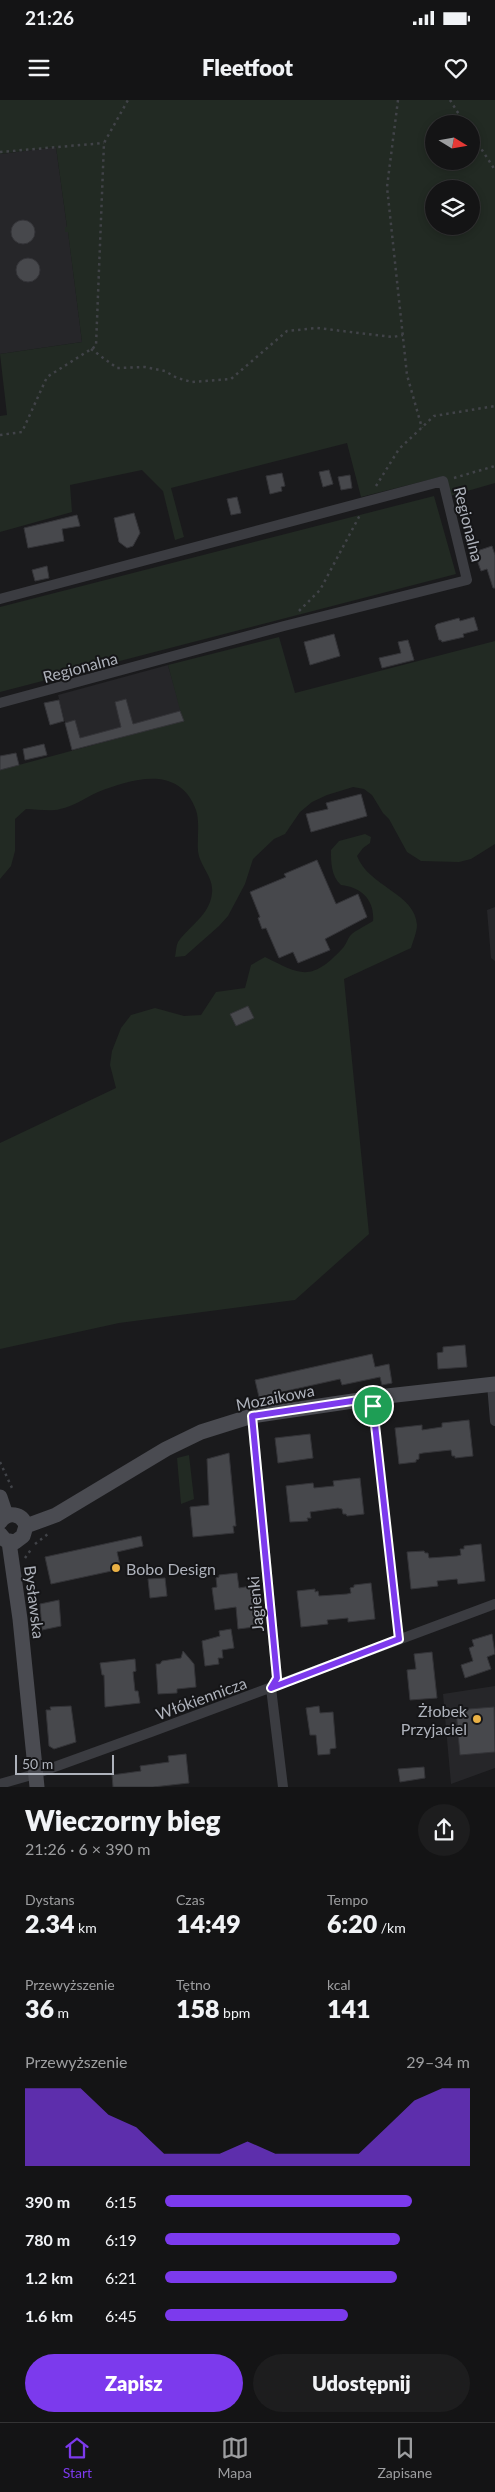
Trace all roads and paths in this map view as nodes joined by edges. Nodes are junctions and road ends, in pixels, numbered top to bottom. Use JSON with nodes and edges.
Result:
{"nodes":[{"id":1,"x":128,"y":100,"type":"edge"},
{"id":2,"x":398,"y":100,"type":"edge"},
{"id":3,"x":450,"y":100,"type":"edge"},
{"id":4,"x":459,"y":115,"type":"edge"},
{"id":5,"x":104,"y":143,"type":"junction"},
{"id":6,"x":480,"y":147,"type":"edge"},
{"id":7,"x":0,"y":152,"type":"edge"},
{"id":8,"x":495,"y":170,"type":"edge"},
{"id":9,"x":403,"y":335,"type":"junction"},
{"id":10,"x":91,"y":349,"type":"junction"},
{"id":11,"x":422,"y":428,"type":"dead end"},
{"id":12,"x":0,"y":435,"type":"edge"},
{"id":13,"x":495,"y":466,"type":"edge"},
{"id":14,"x":442,"y":481,"type":"junction"},
{"id":15,"x":0,"y":599,"type":"edge"},
{"id":16,"x":0,"y":703,"type":"edge"},
{"id":17,"x":493,"y":1384,"type":"edge"},
{"id":18,"x":372,"y":1398,"type":"junction"},
{"id":19,"x":252,"y":1416,"type":"junction"},
{"id":20,"x":495,"y":1421,"type":"edge"},
{"id":21,"x":0,"y":1462,"type":"edge"},
{"id":22,"x":7,"y":1495,"type":"edge"},
{"id":23,"x":3,"y":1518,"type":"edge"},
{"id":24,"x":26,"y":1526,"type":"junction"},
{"id":25,"x":48,"y":1534,"type":"dead end"},
{"id":26,"x":5,"y":1538,"type":"edge"},
{"id":27,"x":23,"y":1560,"type":"dead end"},
{"id":28,"x":495,"y":1604,"type":"edge"},
{"id":29,"x":399,"y":1639,"type":"junction"},
{"id":30,"x":271,"y":1688,"type":"junction"},
{"id":31,"x":36,"y":1780,"type":"edge"},
{"id":32,"x":0,"y":1784,"type":"edge"},
{"id":33,"x":283,"y":1787,"type":"edge"}],
"edges":[{"from":1,"to":5,"type":"path"},
{"from":2,"to":9,"type":"path"},
{"from":3,"to":4,"type":"path"},
{"from":5,"to":7,"type":"path"},
{"from":5,"to":10,"type":"path"},
{"from":6,"to":8,"type":"path"},
{"from":9,"to":10,"type":"path"},
{"from":9,"to":11,"type":"path"},
{"from":10,"to":12,"type":"path"},
{"from":13,"to":14,"type":"path"},
{"from":14,"to":15,"type":"street","name":"Regionalna"},
{"from":14,"to":16,"type":"street","name":"Regionalna"},
{"from":17,"to":18,"type":"street","name":"Mozaikowa"},
{"from":17,"to":20,"type":"street"},
{"from":18,"to":19,"type":"street","name":"Mozaikowa"},
{"from":18,"to":29,"type":"lane"},
{"from":19,"to":24,"type":"street","name":"Mozaikowa"},
{"from":19,"to":30,"type":"street","name":"Jagienki"},
{"from":21,"to":22,"type":"path"},
{"from":22,"to":23,"type":"street"},
{"from":23,"to":24,"type":"street"},
{"from":24,"to":26,"type":"street"},
{"from":25,"to":27,"type":"path"},
{"from":26,"to":31,"type":"street","name":"Bysławska"},
{"from":28,"to":29,"type":"street","name":"Włókiennicza"},
{"from":29,"to":30,"type":"street","name":"Włókiennicza"},
{"from":30,"to":31,"type":"street","name":"Włókiennicza"},
{"from":30,"to":33,"type":"street","name":"Jagienki"},
{"from":31,"to":32,"type":"street","name":"Włókiennicza"}]}
